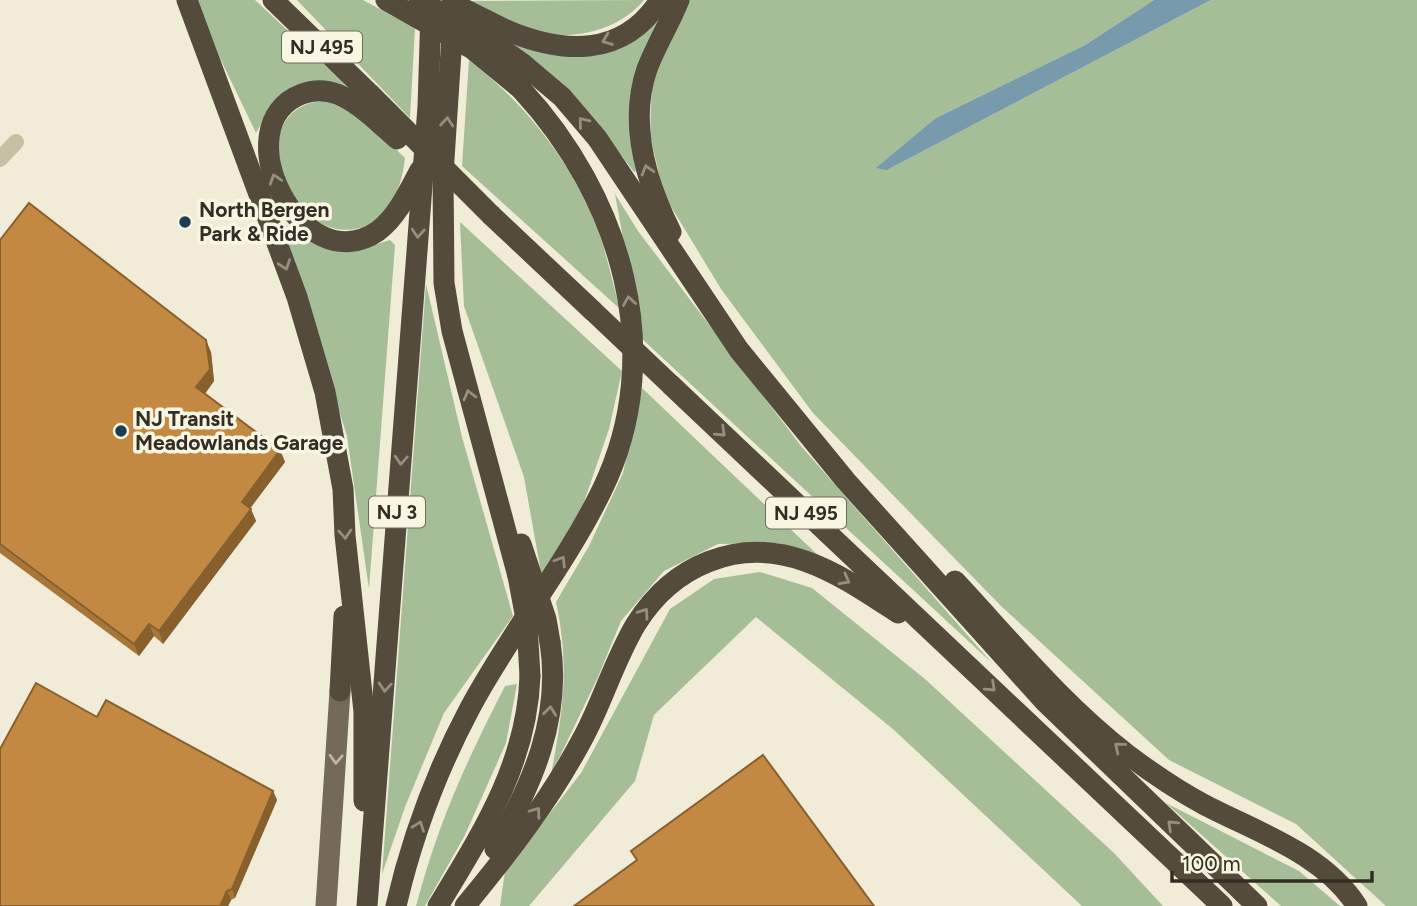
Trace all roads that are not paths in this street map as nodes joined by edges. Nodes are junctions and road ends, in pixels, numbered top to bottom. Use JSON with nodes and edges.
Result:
{"nodes":[{"id":1,"x":187,"y":0,"type":"edge"},
{"id":2,"x":273,"y":0,"type":"edge"},
{"id":3,"x":386,"y":0,"type":"edge"},
{"id":4,"x":419,"y":0,"type":"edge"},
{"id":5,"x":432,"y":0,"type":"edge"},
{"id":6,"x":446,"y":0,"type":"edge"},
{"id":7,"x":453,"y":0,"type":"edge"},
{"id":8,"x":459,"y":0,"type":"edge"},
{"id":9,"x":660,"y":0,"type":"edge"},
{"id":10,"x":680,"y":0,"type":"edge"},
{"id":11,"x":453,"y":31,"type":"junction"},
{"id":12,"x":369,"y":104,"type":"junction"},
{"id":13,"x":16,"y":142,"type":"dead end"},
{"id":14,"x":0,"y":159,"type":"edge"},
{"id":15,"x":422,"y":165,"type":"junction"},
{"id":16,"x":705,"y":299,"type":"junction"},
{"id":17,"x":786,"y":407,"type":"junction"},
{"id":18,"x":488,"y":461,"type":"junction"},
{"id":19,"x":351,"y":583,"type":"junction"},
{"id":20,"x":941,"y":640,"type":"junction"},
{"id":21,"x":340,"y":691,"type":"joint"},
{"id":22,"x":372,"y":858,"type":"junction"},
{"id":23,"x":1184,"y":870,"type":"junction"},
{"id":24,"x":327,"y":906,"type":"edge"},
{"id":25,"x":368,"y":906,"type":"edge"},
{"id":26,"x":396,"y":906,"type":"edge"},
{"id":27,"x":438,"y":906,"type":"edge"},
{"id":28,"x":465,"y":906,"type":"edge"},
{"id":29,"x":1208,"y":906,"type":"edge"},
{"id":30,"x":1222,"y":906,"type":"edge"},
{"id":31,"x":1257,"y":906,"type":"edge"},
{"id":32,"x":1357,"y":906,"type":"edge"}],
"edges":[{"from":1,"to":19,"type":"highway","one_way":true},
{"from":2,"to":12,"type":"highway","number":"NJ 495"},
{"from":26,"to":3,"type":"highway","one_way":true,"bridge":true},
{"from":16,"to":4,"type":"highway","one_way":true,"bridge":true},
{"from":5,"to":15,"type":"highway","number":"NJ 3"},
{"from":9,"to":6,"type":"highway","one_way":true,"bridge":true},
{"from":7,"to":11,"type":"highway"},
{"from":8,"to":11,"type":"highway"},
{"from":16,"to":10,"type":"highway","one_way":true},
{"from":18,"to":11,"type":"highway","one_way":true},
{"from":15,"to":12,"type":"highway","one_way":true},
{"from":12,"to":20,"type":"highway","number":"NJ 495","one_way":true,"bridge":true},
{"from":13,"to":14,"type":"street"},
{"from":15,"to":22,"type":"highway","number":"NJ 3","one_way":true},
{"from":16,"to":17,"type":"highway"},
{"from":31,"to":17,"type":"highway","one_way":true},
{"from":32,"to":17,"type":"highway","one_way":true},
{"from":18,"to":27,"type":"highway","bridge":true},
{"from":28,"to":18,"type":"highway","one_way":true,"bridge":true},
{"from":19,"to":21,"type":"highway"},
{"from":19,"to":22,"type":"highway"},
{"from":20,"to":23,"type":"highway","number":"NJ 495","one_way":true},
{"from":28,"to":20,"type":"highway","one_way":true},
{"from":21,"to":24,"type":"main road","one_way":true},
{"from":22,"to":25,"type":"highway","number":"NJ 3"},
{"from":23,"to":29,"type":"highway"},
{"from":23,"to":30,"type":"highway"}]}
